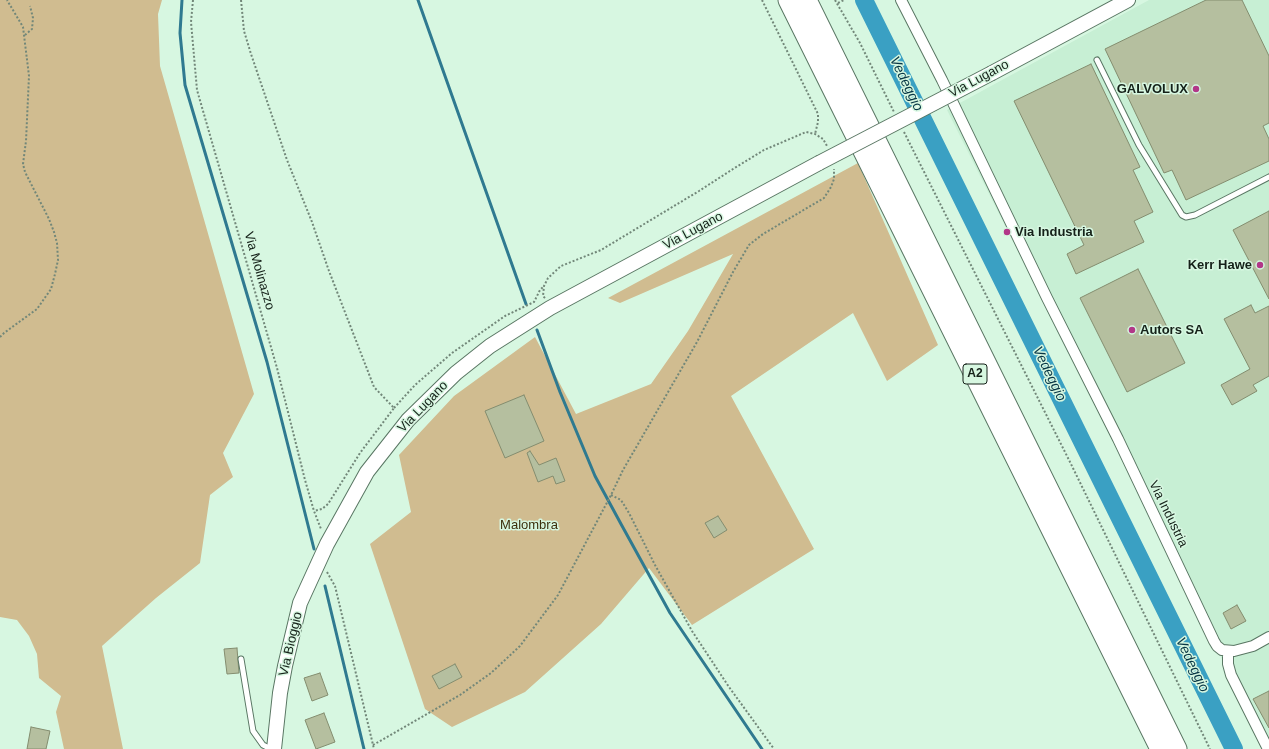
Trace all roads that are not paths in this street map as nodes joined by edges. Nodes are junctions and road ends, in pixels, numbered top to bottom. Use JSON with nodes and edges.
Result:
{"nodes":[{"id":1,"x":788,"y":0,"type":"edge"},
{"id":2,"x":807,"y":0,"type":"edge"},
{"id":3,"x":901,"y":0,"type":"edge"},
{"id":4,"x":1128,"y":0,"type":"edge"},
{"id":5,"x":1098,"y":60,"type":"dead end"},
{"id":6,"x":1269,"y":177,"type":"edge"},
{"id":7,"x":327,"y":544,"type":"joint"},
{"id":8,"x":1269,"y":637,"type":"edge"},
{"id":9,"x":1228,"y":651,"type":"junction"},
{"id":10,"x":241,"y":659,"type":"dead end"},
{"id":11,"x":273,"y":749,"type":"edge"},
{"id":12,"x":1160,"y":749,"type":"edge"},
{"id":13,"x":1177,"y":749,"type":"edge"},
{"id":14,"x":1268,"y":749,"type":"edge"}],
"edges":[{"from":1,"to":12,"type":"highway","number":"A2"},
{"from":2,"to":13,"type":"highway","number":"A2"},
{"from":3,"to":9,"type":"street","name":"Via Industria"},
{"from":4,"to":7,"type":"main road","name":"Via Lugano","bridge":true},
{"from":5,"to":6,"type":"lane"},
{"from":7,"to":11,"type":"main road","name":"Via Bioggio"},
{"from":8,"to":9,"type":"street"},
{"from":9,"to":14,"type":"street"},
{"from":10,"to":11,"type":"lane"}]}
